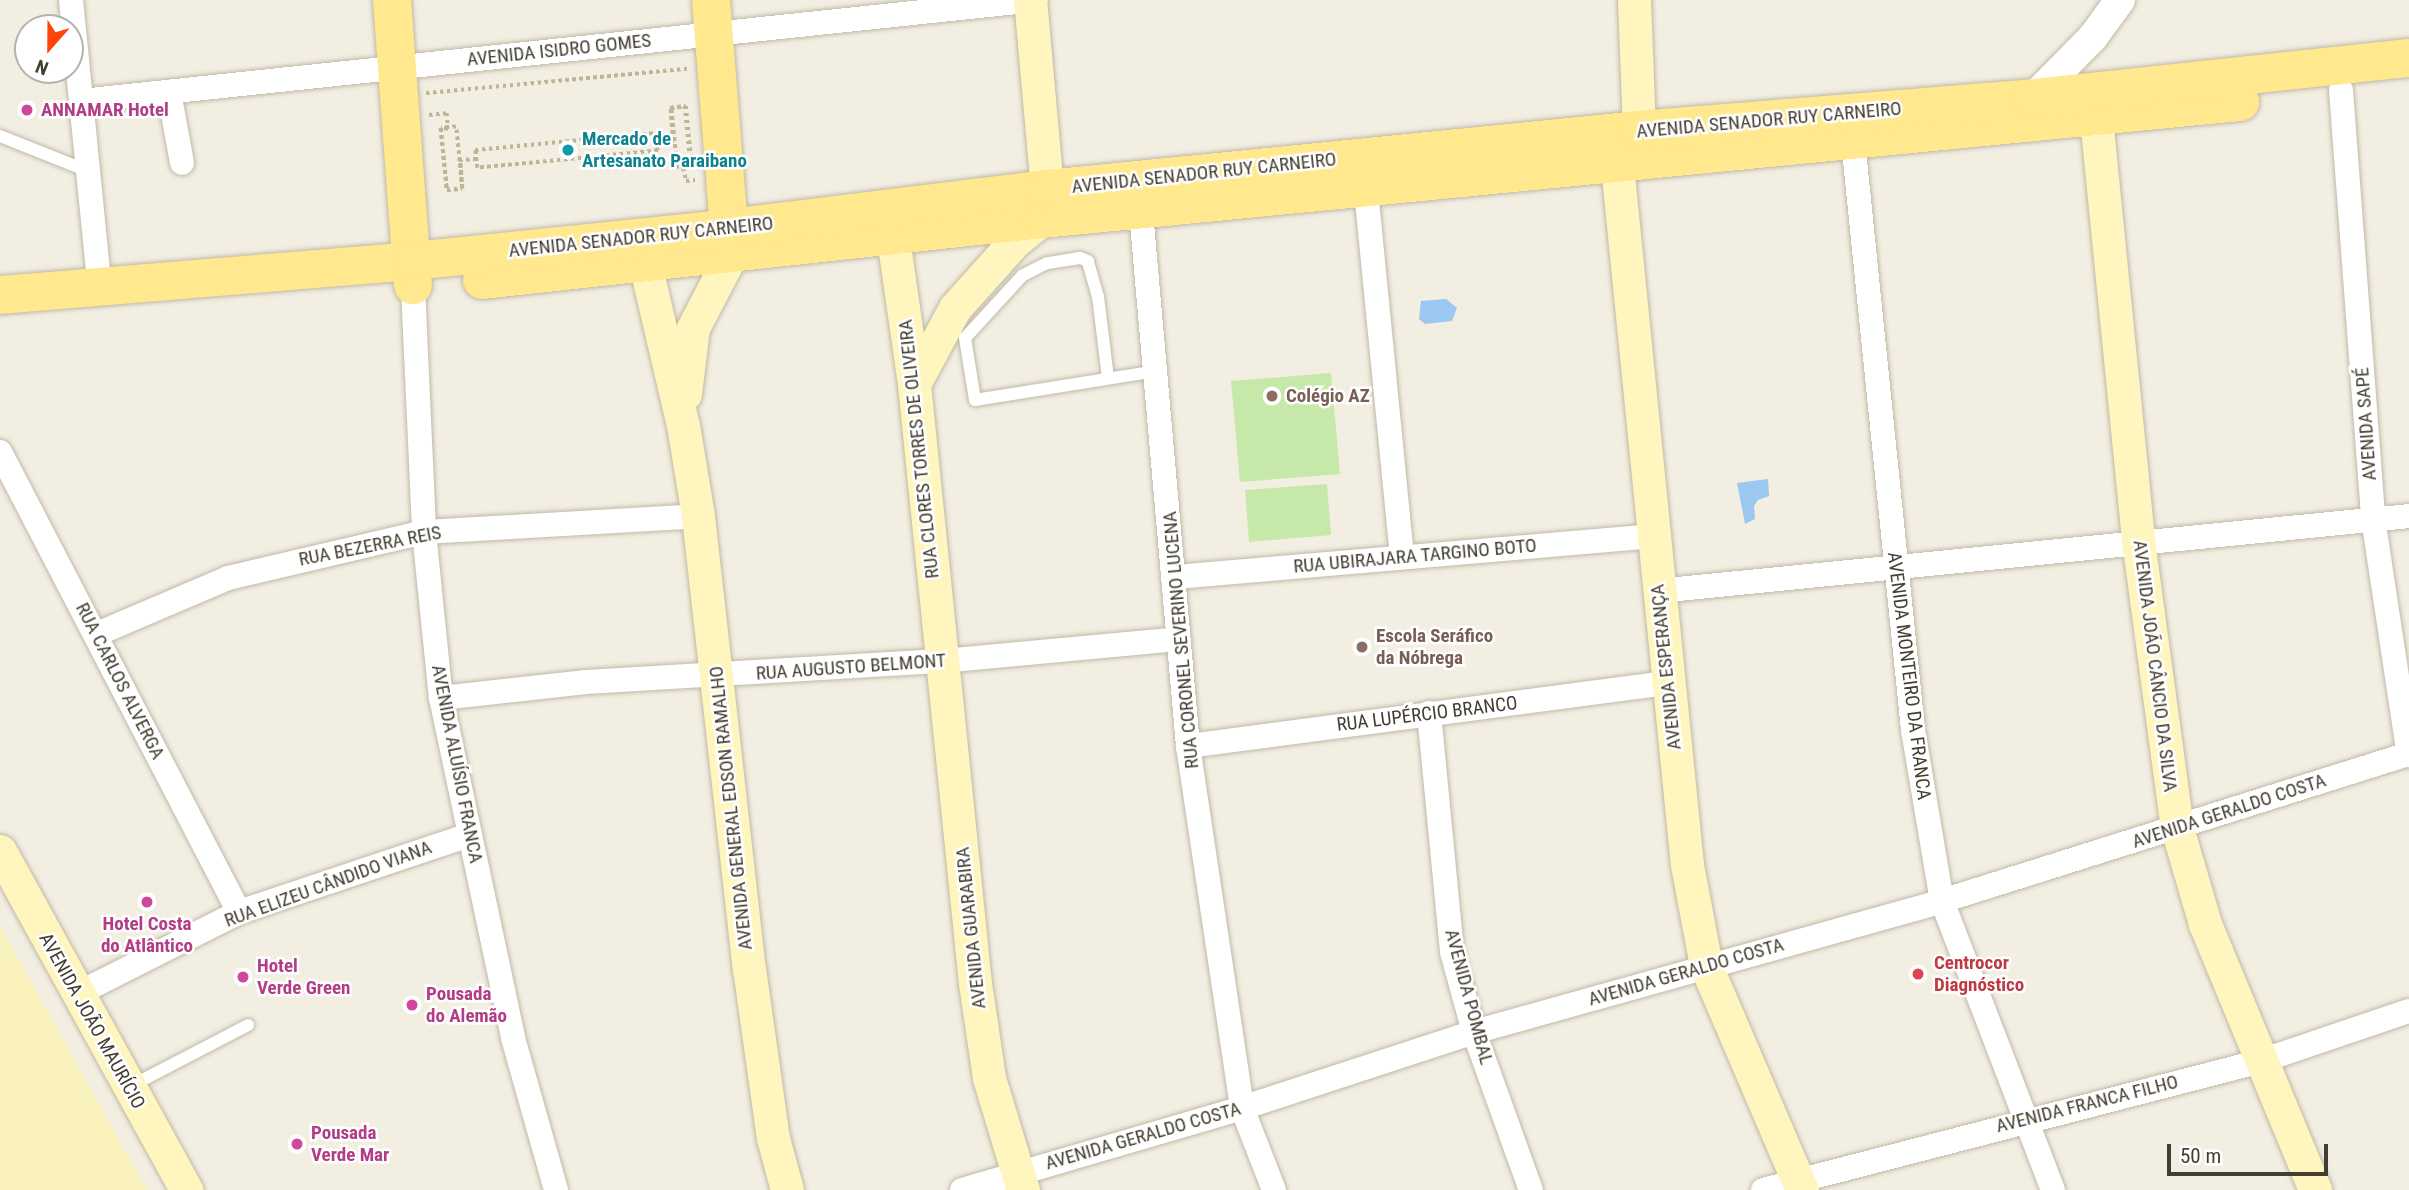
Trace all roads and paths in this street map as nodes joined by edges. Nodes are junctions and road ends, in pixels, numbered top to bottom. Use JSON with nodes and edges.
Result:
{"nodes":[{"id":1,"x":71,"y":0,"type":"edge"},
{"id":2,"x":392,"y":0,"type":"edge"},
{"id":3,"x":1030,"y":0,"type":"edge"},
{"id":4,"x":1036,"y":0,"type":"edge"},
{"id":5,"x":1634,"y":0,"type":"edge"},
{"id":6,"x":2120,"y":0,"type":"edge"},
{"id":7,"x":714,"y":33,"type":"edge"},
{"id":8,"x":2093,"y":37,"type":"junction"},
{"id":9,"x":2409,"y":58,"type":"edge"},
{"id":10,"x":400,"y":81,"type":"junction"},
{"id":11,"x":2409,"y":85,"type":"edge"},
{"id":12,"x":2341,"y":90,"type":"junction"},
{"id":13,"x":169,"y":92,"type":"junction"},
{"id":14,"x":2033,"y":98,"type":"junction"},
{"id":15,"x":81,"y":101,"type":"junction"},
{"id":16,"x":2095,"y":105,"type":"junction"},
{"id":17,"x":448,"y":128,"type":"dead end"},
{"id":18,"x":1639,"y":131,"type":"junction"},
{"id":19,"x":0,"y":136,"type":"edge"},
{"id":20,"x":674,"y":141,"type":"junction"},
{"id":21,"x":1853,"y":141,"type":"junction"},
{"id":22,"x":657,"y":142,"type":"junction"},
{"id":23,"x":476,"y":159,"type":"junction"},
{"id":24,"x":459,"y":160,"type":"junction"},
{"id":25,"x":182,"y":163,"type":"dead end"},
{"id":26,"x":1617,"y":165,"type":"junction"},
{"id":27,"x":88,"y":171,"type":"junction"},
{"id":28,"x":701,"y":180,"type":"dead end"},
{"id":29,"x":1366,"y":190,"type":"junction"},
{"id":30,"x":1044,"y":204,"type":"junction"},
{"id":31,"x":1141,"y":212,"type":"junction"},
{"id":32,"x":893,"y":239,"type":"junction"},
{"id":33,"x":730,"y":241,"type":"junction"},
{"id":34,"x":642,"y":251,"type":"junction"},
{"id":35,"x":414,"y":274,"type":"junction"},
{"id":36,"x":100,"y":288,"type":"junction"},
{"id":37,"x":0,"y":295,"type":"edge"},
{"id":38,"x":0,"y":317,"type":"edge"},
{"id":39,"x":1156,"y":372,"type":"junction"},
{"id":40,"x":1108,"y":377,"type":"junction"},
{"id":41,"x":914,"y":384,"type":"junction"},
{"id":42,"x":682,"y":425,"type":"junction"},
{"id":43,"x":0,"y":452,"type":"edge"},
{"id":44,"x":698,"y":516,"type":"junction"},
{"id":45,"x":2409,"y":516,"type":"edge"},
{"id":46,"x":2373,"y":518,"type":"junction"},
{"id":47,"x":424,"y":532,"type":"junction"},
{"id":48,"x":1654,"y":536,"type":"junction"},
{"id":49,"x":2138,"y":540,"type":"junction"},
{"id":50,"x":1402,"y":557,"type":"junction"},
{"id":51,"x":1894,"y":567,"type":"junction"},
{"id":52,"x":1177,"y":577,"type":"junction"},
{"id":53,"x":1658,"y":591,"type":"junction"},
{"id":54,"x":97,"y":634,"type":"junction"},
{"id":55,"x":1177,"y":639,"type":"junction"},
{"id":56,"x":942,"y":661,"type":"junction"},
{"id":57,"x":717,"y":677,"type":"junction"},
{"id":58,"x":1667,"y":683,"type":"junction"},
{"id":59,"x":441,"y":698,"type":"junction"},
{"id":60,"x":1429,"y":713,"type":"junction"},
{"id":61,"x":1188,"y":746,"type":"junction"},
{"id":62,"x":2409,"y":754,"type":"edge"},
{"id":63,"x":2177,"y":828,"type":"junction"},
{"id":64,"x":470,"y":835,"type":"junction"},
{"id":65,"x":0,"y":851,"type":"edge"},
{"id":66,"x":1942,"y":901,"type":"junction"},
{"id":67,"x":239,"y":912,"type":"junction"},
{"id":68,"x":1706,"y":966,"type":"junction"},
{"id":69,"x":77,"y":994,"type":"junction"},
{"id":70,"x":2409,"y":1011,"type":"edge"},
{"id":71,"x":248,"y":1025,"type":"dead end"},
{"id":72,"x":1474,"y":1032,"type":"junction"},
{"id":73,"x":2261,"y":1060,"type":"junction"},
{"id":74,"x":128,"y":1088,"type":"junction"},
{"id":75,"x":1242,"y":1108,"type":"junction"},
{"id":76,"x":2023,"y":1119,"type":"junction"},
{"id":77,"x":1020,"y":1181,"type":"edge"},
{"id":78,"x":1800,"y":1185,"type":"edge"},
{"id":79,"x":186,"y":1190,"type":"edge"},
{"id":80,"x":556,"y":1190,"type":"edge"},
{"id":81,"x":787,"y":1190,"type":"edge"},
{"id":82,"x":962,"y":1190,"type":"edge"},
{"id":83,"x":1274,"y":1190,"type":"edge"},
{"id":84,"x":1531,"y":1190,"type":"edge"},
{"id":85,"x":1763,"y":1190,"type":"edge"},
{"id":86,"x":2053,"y":1190,"type":"edge"},
{"id":87,"x":2315,"y":1190,"type":"edge"}],
"edges":[{"from":1,"to":15,"type":"street"},
{"from":2,"to":10,"type":"main road"},
{"from":3,"to":4,"type":"street","name":"AVENIDA ISIDRO GOMES"},
{"from":3,"to":7,"type":"street","name":"AVENIDA ISIDRO GOMES"},
{"from":3,"to":30,"type":"main road"},
{"from":5,"to":18,"type":"main road"},
{"from":6,"to":8,"type":"street"},
{"from":7,"to":10,"type":"street","name":"AVENIDA ISIDRO GOMES"},
{"from":7,"to":10,"type":"path"},
{"from":7,"to":33,"type":"main road"},
{"from":8,"to":14,"type":"street"},
{"from":8,"to":16,"type":"street"},
{"from":9,"to":16,"type":"main road","name":"AVENIDA SENADOR RUY CARNEIRO"},
{"from":10,"to":13,"type":"street","name":"AVENIDA ISIDRO GOMES"},
{"from":10,"to":35,"type":"main road"},
{"from":11,"to":12,"type":"main road","name":"AVENIDA SENADOR RUY CARNEIRO"},
{"from":12,"to":16,"type":"main road","name":"AVENIDA SENADOR RUY CARNEIRO"},
{"from":12,"to":46,"type":"street","name":"AVENIDA SAPÉ"},
{"from":13,"to":15,"type":"street","name":"AVENIDA ISIDRO GOMES"},
{"from":13,"to":25,"type":"street"},
{"from":14,"to":16,"type":"main road","name":"AVENIDA SENADOR RUY CARNEIRO"},
{"from":14,"to":18,"type":"main road","name":"AVENIDA SENADOR RUY CARNEIRO"},
{"from":15,"to":27,"type":"street"},
{"from":16,"to":21,"type":"main road","name":"AVENIDA SENADOR RUY CARNEIRO"},
{"from":16,"to":49,"type":"main road","name":"AVENIDA JOÃO CÂNCIO DA SILVA"},
{"from":17,"to":24,"type":"path","bridge":true},
{"from":18,"to":26,"type":"main road"},
{"from":18,"to":30,"type":"main road","name":"AVENIDA SENADOR RUY CARNEIRO"},
{"from":19,"to":27,"type":"lane"},
{"from":20,"to":20,"type":"path","bridge":true},
{"from":20,"to":22,"type":"path"},
{"from":20,"to":28,"type":"path","bridge":true},
{"from":21,"to":26,"type":"main road","name":"AVENIDA SENADOR RUY CARNEIRO"},
{"from":21,"to":51,"type":"street","name":"AVENIDA MONTEIRO DA FRANCA"},
{"from":22,"to":23,"type":"path"},
{"from":22,"to":23,"type":"path"},
{"from":23,"to":24,"type":"path"},
{"from":24,"to":24,"type":"path","bridge":true},
{"from":26,"to":29,"type":"main road","name":"AVENIDA SENADOR RUY CARNEIRO"},
{"from":26,"to":48,"type":"main road","name":"AVENIDA ESPERANÇA"},
{"from":27,"to":36,"type":"street"},
{"from":29,"to":31,"type":"main road","name":"AVENIDA SENADOR RUY CARNEIRO"},
{"from":29,"to":50,"type":"street"},
{"from":30,"to":31,"type":"main road","name":"AVENIDA SENADOR RUY CARNEIRO"},
{"from":30,"to":32,"type":"main road","name":"AVENIDA SENADOR RUY CARNEIRO"},
{"from":30,"to":33,"type":"main road","name":"AVENIDA SENADOR RUY CARNEIRO"},
{"from":30,"to":41,"type":"main road"},
{"from":31,"to":39,"type":"street","name":"RUA CORONEL SEVERINO LUCENA"},
{"from":32,"to":33,"type":"main road","name":"AVENIDA SENADOR RUY CARNEIRO"},
{"from":32,"to":41,"type":"main road","name":"RUA CLORES TORRES DE OLIVEIRA"},
{"from":33,"to":34,"type":"main road","name":"AVENIDA SENADOR RUY CARNEIRO"},
{"from":33,"to":42,"type":"main road","name":"AVENIDA GENERAL EDSON RAMALHO"},
{"from":34,"to":35,"type":"main road","name":"AVENIDA SENADOR RUY CARNEIRO"},
{"from":34,"to":42,"type":"main road","name":"AVENIDA GENERAL EDSON RAMALHO"},
{"from":35,"to":36,"type":"main road","name":"AVENIDA SENADOR RUY CARNEIRO"},
{"from":35,"to":38,"type":"main road","name":"AVENIDA SENADOR RUY CARNEIRO"},
{"from":35,"to":47,"type":"street","name":"AVENIDA ALUÍSIO FRANCA"},
{"from":36,"to":37,"type":"main road","name":"AVENIDA SENADOR RUY CARNEIRO"},
{"from":39,"to":40,"type":"lane"},
{"from":39,"to":52,"type":"street","name":"RUA CORONEL SEVERINO LUCENA"},
{"from":40,"to":40,"type":"lane"},
{"from":41,"to":56,"type":"main road","name":"RUA CLORES TORRES DE OLIVEIRA"},
{"from":42,"to":44,"type":"main road","name":"AVENIDA GENERAL EDSON RAMALHO"},
{"from":43,"to":54,"type":"street","name":"RUA CARLOS ALVERGA"},
{"from":44,"to":47,"type":"street","name":"RUA BEZERRA REIS"},
{"from":44,"to":57,"type":"main road","name":"AVENIDA GENERAL EDSON RAMALHO"},
{"from":45,"to":46,"type":"street"},
{"from":46,"to":49,"type":"street"},
{"from":46,"to":62,"type":"street","name":"AVENIDA SAPÉ"},
{"from":47,"to":54,"type":"street","name":"RUA BEZERRA REIS"},
{"from":47,"to":59,"type":"street","name":"AVENIDA ALUÍSIO FRANCA"},
{"from":48,"to":50,"type":"street","name":"RUA UBIRAJARA TARGINO BOTO"},
{"from":48,"to":53,"type":"main road","name":"AVENIDA ESPERANÇA"},
{"from":49,"to":51,"type":"street"},
{"from":49,"to":63,"type":"main road","name":"AVENIDA JOÃO CÂNCIO DA SILVA"},
{"from":50,"to":52,"type":"street","name":"RUA UBIRAJARA TARGINO BOTO"},
{"from":51,"to":53,"type":"street"},
{"from":51,"to":66,"type":"street","name":"AVENIDA MONTEIRO DA FRANCA"},
{"from":52,"to":55,"type":"street","name":"RUA CORONEL SEVERINO LUCENA"},
{"from":53,"to":58,"type":"main road","name":"AVENIDA ESPERANÇA"},
{"from":54,"to":67,"type":"street","name":"RUA CARLOS ALVERGA"},
{"from":55,"to":56,"type":"street","name":"RUA AUGUSTO BELMONT"},
{"from":55,"to":61,"type":"street","name":"RUA CORONEL SEVERINO LUCENA"},
{"from":56,"to":57,"type":"street","name":"RUA AUGUSTO BELMONT"},
{"from":56,"to":77,"type":"main road","name":"AVENIDA GUARABIRA"},
{"from":57,"to":59,"type":"street","name":"RUA AUGUSTO BELMONT"},
{"from":57,"to":81,"type":"main road","name":"AVENIDA GENERAL EDSON RAMALHO"},
{"from":58,"to":60,"type":"street","name":"RUA LUPÉRCIO BRANCO"},
{"from":58,"to":68,"type":"main road","name":"AVENIDA ESPERANÇA"},
{"from":59,"to":64,"type":"street","name":"AVENIDA ALUÍSIO FRANCA"},
{"from":60,"to":61,"type":"street","name":"RUA LUPÉRCIO BRANCO"},
{"from":60,"to":72,"type":"street","name":"AVENIDA POMBAL"},
{"from":61,"to":75,"type":"street","name":"RUA CORONEL SEVERINO LUCENA"},
{"from":62,"to":63,"type":"street","name":"AVENIDA GERALDO COSTA"},
{"from":63,"to":66,"type":"street","name":"AVENIDA GERALDO COSTA"},
{"from":63,"to":73,"type":"main road","name":"AVENIDA JOÃO CÂNCIO DA SILVA"},
{"from":64,"to":67,"type":"street","name":"RUA ELIZEU CÂNDIDO VIANA"},
{"from":64,"to":80,"type":"street","name":"AVENIDA ALUÍSIO FRANCA"},
{"from":65,"to":69,"type":"main road","name":"AVENIDA JOÃO MAURÍCIO"},
{"from":66,"to":68,"type":"street","name":"AVENIDA GERALDO COSTA"},
{"from":66,"to":76,"type":"street","name":"AVENIDA MONTEIRO DA FRANCA"},
{"from":67,"to":69,"type":"street","name":"RUA ELIZEU CÂNDIDO VIANA"},
{"from":68,"to":72,"type":"street","name":"AVENIDA GERALDO COSTA"},
{"from":68,"to":78,"type":"main road","name":"AVENIDA ESPERANÇA"},
{"from":69,"to":74,"type":"main road","name":"AVENIDA JOÃO MAURÍCIO"},
{"from":70,"to":73,"type":"street","name":"AVENIDA FRANCA FILHO"},
{"from":71,"to":74,"type":"lane"},
{"from":72,"to":75,"type":"street","name":"AVENIDA GERALDO COSTA"},
{"from":72,"to":84,"type":"street","name":"AVENIDA POMBAL"},
{"from":73,"to":76,"type":"street","name":"AVENIDA FRANCA FILHO"},
{"from":73,"to":87,"type":"main road","name":"AVENIDA JOÃO CÂNCIO DA SILVA"},
{"from":74,"to":79,"type":"main road","name":"AVENIDA JOÃO MAURÍCIO"},
{"from":75,"to":77,"type":"street","name":"AVENIDA GERALDO COSTA"},
{"from":75,"to":83,"type":"street","name":"RUA CORONEL SEVERINO LUCENA"},
{"from":76,"to":78,"type":"street","name":"AVENIDA FRANCA FILHO"},
{"from":76,"to":86,"type":"street","name":"AVENIDA MONTEIRO DA FRANCA"},
{"from":77,"to":82,"type":"street","name":"AVENIDA GERALDO COSTA"},
{"from":78,"to":85,"type":"street","name":"AVENIDA FRANCA FILHO"}]}
